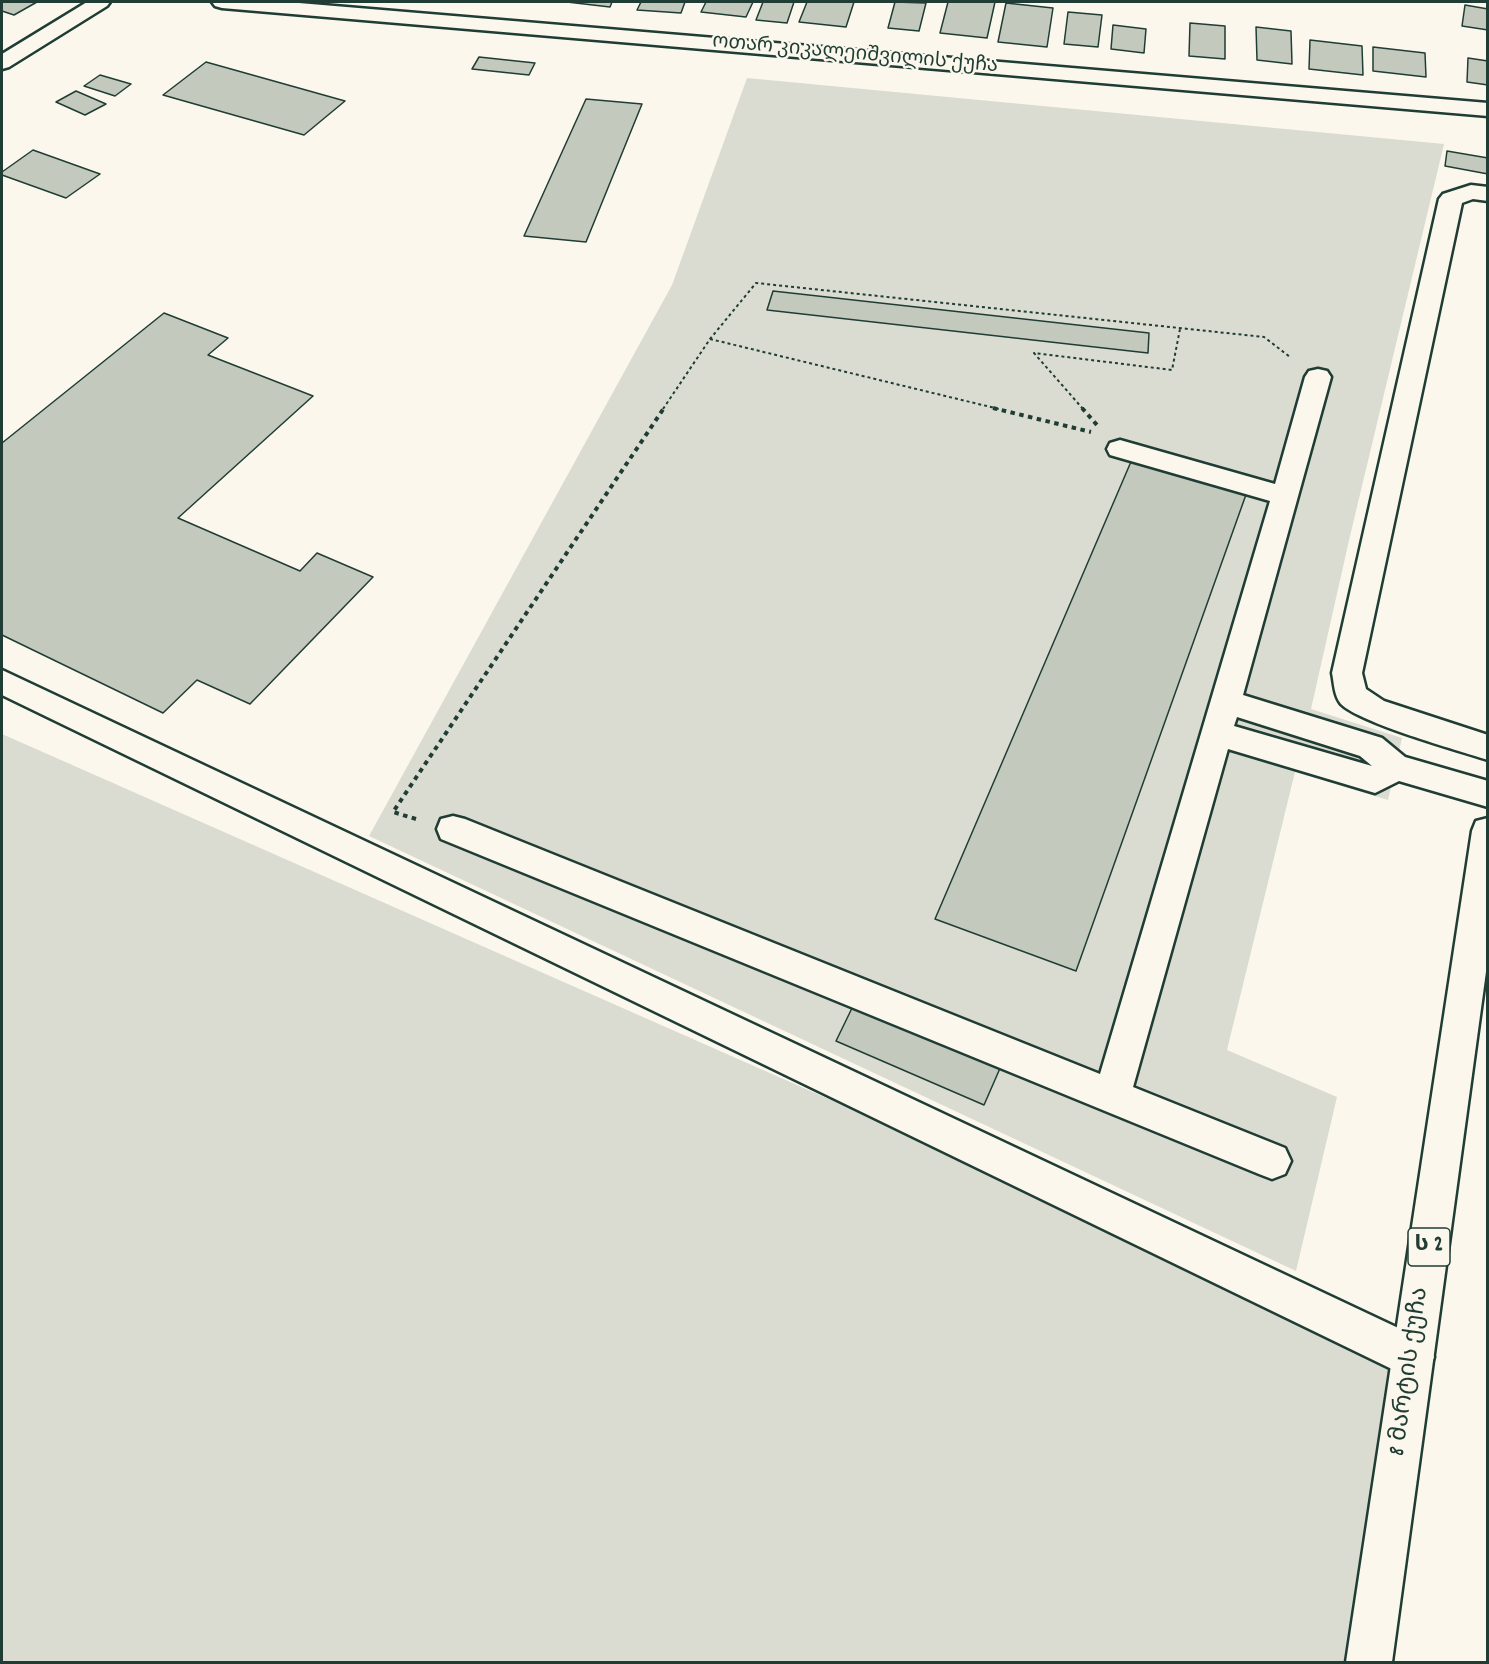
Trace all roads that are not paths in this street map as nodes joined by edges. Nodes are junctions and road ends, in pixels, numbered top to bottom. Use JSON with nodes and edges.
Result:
{"nodes":[{"id":1,"x":100,"y":2,"type":"edge"},
{"id":2,"x":222,"y":2,"type":"edge"},
{"id":3,"x":2,"y":63,"type":"edge"},
{"id":4,"x":1488,"y":110,"type":"edge"},
{"id":5,"x":1488,"y":194,"type":"edge"},
{"id":6,"x":1317,"y":377,"type":"road end"},
{"id":7,"x":1113,"y":442,"type":"road end"},
{"id":8,"x":1285,"y":496,"type":"junction"},
{"id":9,"x":2,"y":682,"type":"edge"},
{"id":10,"x":1226,"y":702,"type":"junction"},
{"id":11,"x":1217,"y":733,"type":"junction"},
{"id":12,"x":1488,"y":748,"type":"edge"},
{"id":13,"x":1395,"y":767,"type":"junction"},
{"id":14,"x":1488,"y":794,"type":"edge"},
{"id":15,"x":453,"y":829,"type":"road end"},
{"id":16,"x":1488,"y":831,"type":"edge"},
{"id":17,"x":1112,"y":1096,"type":"junction"},
{"id":18,"x":1272,"y":1161,"type":"dead end"},
{"id":19,"x":1413,"y":1357,"type":"junction"},
{"id":20,"x":1369,"y":1662,"type":"edge"}],
"edges":[{"from":1,"to":3,"type":"main road"},
{"from":2,"to":4,"type":"main road","name":"ოთარ კიკალეიშვილის ქუჩა"},
{"from":5,"to":12,"type":"main road"},
{"from":6,"to":8,"type":"main road"},
{"from":7,"to":8,"type":"main road"},
{"from":8,"to":10,"type":"main road"},
{"from":9,"to":19,"type":"main road"},
{"from":10,"to":11,"type":"main road"},
{"from":10,"to":13,"type":"main road"},
{"from":11,"to":13,"type":"main road"},
{"from":11,"to":17,"type":"main road"},
{"from":13,"to":14,"type":"main road"},
{"from":15,"to":17,"type":"main road"},
{"from":16,"to":19,"type":"main road","name":"8 მარტის ქუჩა","number":"ს 2"},
{"from":17,"to":18,"type":"main road"},
{"from":19,"to":20,"type":"main road","name":"8 მარტის ქუჩა","number":"ს 2"}]}
